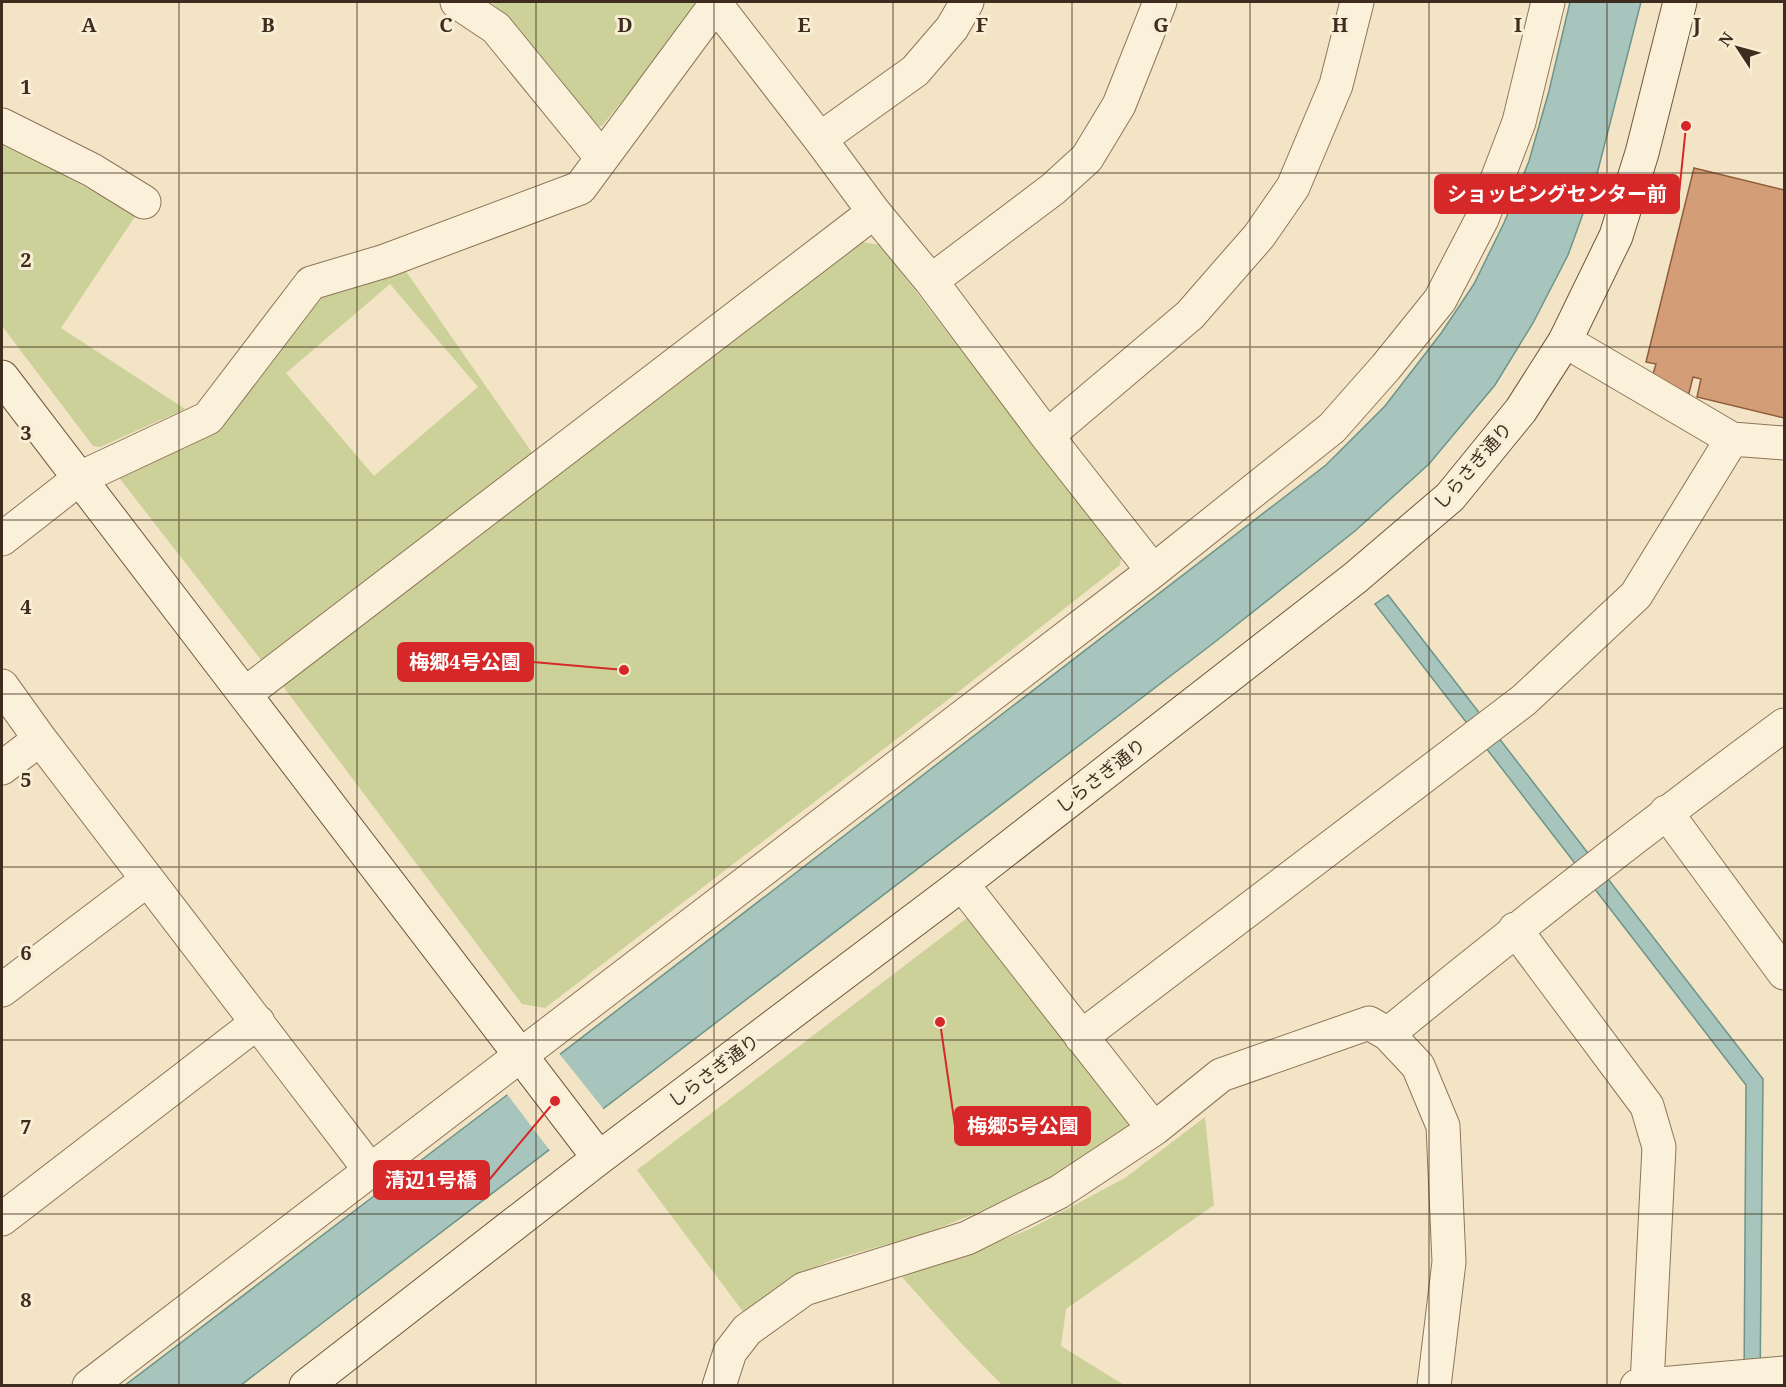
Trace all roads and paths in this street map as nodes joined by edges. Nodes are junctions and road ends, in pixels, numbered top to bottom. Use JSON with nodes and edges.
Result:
{"nodes":[{"id":1,"x":457,"y":2,"type":"edge"},
{"id":2,"x":967,"y":2,"type":"edge"},
{"id":3,"x":1160,"y":2,"type":"edge"},
{"id":4,"x":1357,"y":2,"type":"edge"},
{"id":5,"x":1548,"y":2,"type":"edge"},
{"id":6,"x":1680,"y":2,"type":"edge"},
{"id":7,"x":715,"y":3,"type":"edge"},
{"id":8,"x":2,"y":125,"type":"edge"},
{"id":9,"x":820,"y":139,"type":"junction"},
{"id":10,"x":602,"y":158,"type":"junction"},
{"id":11,"x":144,"y":202,"type":"dead end"},
{"id":12,"x":874,"y":212,"type":"junction"},
{"id":13,"x":931,"y":281,"type":"junction"},
{"id":14,"x":1564,"y":341,"type":"junction"},
{"id":15,"x":2,"y":377,"type":"edge"},
{"id":16,"x":1047,"y":436,"type":"junction"},
{"id":17,"x":1732,"y":439,"type":"junction"},
{"id":18,"x":1785,"y":443,"type":"edge"},
{"id":19,"x":80,"y":478,"type":"junction"},
{"id":20,"x":2,"y":539,"type":"edge"},
{"id":21,"x":1153,"y":571,"type":"junction"},
{"id":22,"x":2,"y":686,"type":"edge"},
{"id":23,"x":245,"y":693,"type":"junction"},
{"id":24,"x":1785,"y":726,"type":"edge"},
{"id":25,"x":40,"y":739,"type":"junction"},
{"id":26,"x":2,"y":768,"type":"edge"},
{"id":27,"x":1666,"y":812,"type":"junction"},
{"id":28,"x":147,"y":880,"type":"junction"},
{"id":29,"x":962,"y":884,"type":"junction"},
{"id":30,"x":1515,"y":929,"type":"junction"},
{"id":31,"x":1785,"y":973,"type":"edge"},
{"id":32,"x":2,"y":990,"type":"edge"},
{"id":33,"x":258,"y":1022,"type":"junction"},
{"id":34,"x":1388,"y":1034,"type":"junction"},
{"id":35,"x":1082,"y":1037,"type":"junction"},
{"id":36,"x":527,"y":1062,"type":"junction"},
{"id":37,"x":1154,"y":1129,"type":"junction"},
{"id":38,"x":599,"y":1158,"type":"junction"},
{"id":39,"x":370,"y":1170,"type":"junction"},
{"id":40,"x":2,"y":1219,"type":"edge"},
{"id":41,"x":1785,"y":1373,"type":"edge"},
{"id":42,"x":1642,"y":1385,"type":"edge"},
{"id":43,"x":89,"y":1386,"type":"edge"},
{"id":44,"x":306,"y":1386,"type":"edge"},
{"id":45,"x":719,"y":1386,"type":"edge"},
{"id":46,"x":1434,"y":1386,"type":"edge"}],
"edges":[{"from":1,"to":10,"type":"street"},
{"from":2,"to":9,"type":"street"},
{"from":3,"to":13,"type":"street"},
{"from":4,"to":16,"type":"street"},
{"from":5,"to":21,"type":"street"},
{"from":6,"to":14,"type":"street","name":"しらさぎ通り"},
{"from":7,"to":9,"type":"street"},
{"from":7,"to":10,"type":"street"},
{"from":8,"to":11,"type":"street"},
{"from":9,"to":12,"type":"street"},
{"from":10,"to":19,"type":"street"},
{"from":12,"to":13,"type":"street"},
{"from":12,"to":23,"type":"street"},
{"from":13,"to":16,"type":"street"},
{"from":14,"to":17,"type":"street"},
{"from":14,"to":29,"type":"street","name":"しらさぎ通り"},
{"from":15,"to":19,"type":"street"},
{"from":16,"to":21,"type":"street"},
{"from":17,"to":18,"type":"street"},
{"from":17,"to":35,"type":"street"},
{"from":19,"to":20,"type":"street"},
{"from":19,"to":23,"type":"street"},
{"from":21,"to":36,"type":"street"},
{"from":22,"to":25,"type":"street"},
{"from":23,"to":36,"type":"street"},
{"from":24,"to":27,"type":"street"},
{"from":25,"to":26,"type":"street"},
{"from":25,"to":28,"type":"street"},
{"from":27,"to":30,"type":"street"},
{"from":27,"to":31,"type":"street"},
{"from":28,"to":32,"type":"street"},
{"from":28,"to":33,"type":"street"},
{"from":29,"to":35,"type":"street"},
{"from":29,"to":38,"type":"street","name":"しらさぎ通り"},
{"from":30,"to":34,"type":"street"},
{"from":30,"to":42,"type":"street"},
{"from":33,"to":39,"type":"street"},
{"from":33,"to":40,"type":"street"},
{"from":34,"to":37,"type":"street"},
{"from":34,"to":46,"type":"street"},
{"from":35,"to":37,"type":"street"},
{"from":36,"to":38,"type":"street"},
{"from":36,"to":39,"type":"street"},
{"from":37,"to":45,"type":"street"},
{"from":38,"to":44,"type":"street","name":"しらさぎ通り"},
{"from":39,"to":43,"type":"street"},
{"from":41,"to":42,"type":"street"}]}
